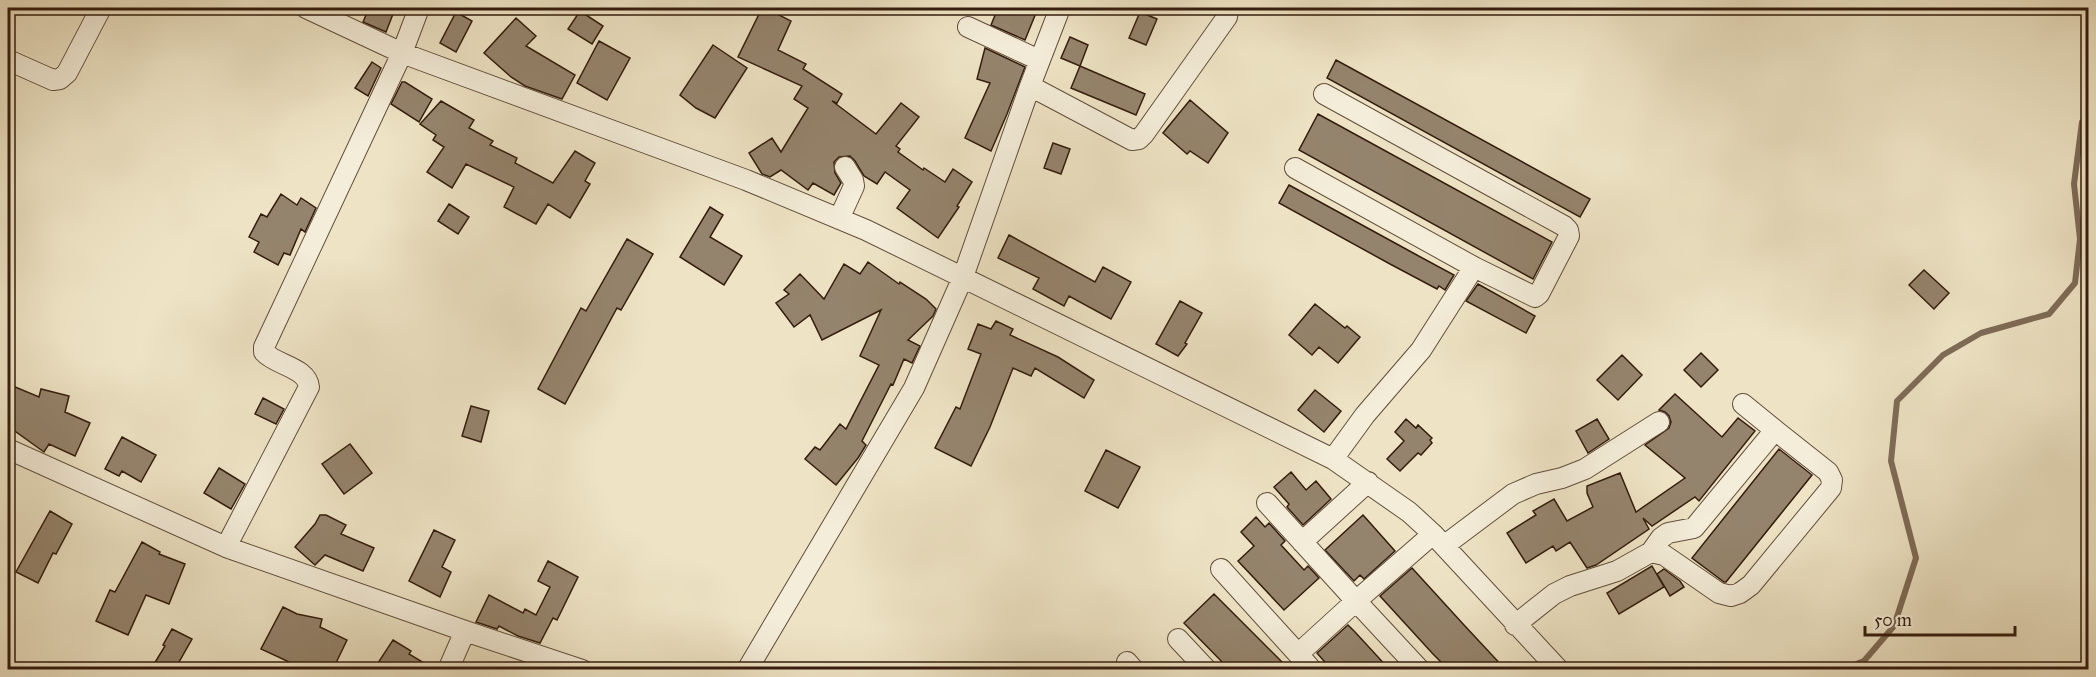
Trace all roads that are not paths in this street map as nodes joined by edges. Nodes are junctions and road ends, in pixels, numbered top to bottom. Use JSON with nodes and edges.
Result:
{"nodes":[{"id":1,"x":101,"y":8,"type":"edge"},
{"id":2,"x":306,"y":8,"type":"edge"},
{"id":3,"x":419,"y":8,"type":"edge"},
{"id":4,"x":1060,"y":8,"type":"edge"},
{"id":5,"x":1228,"y":8,"type":"edge"},
{"id":6,"x":968,"y":27,"type":"dead end"},
{"id":7,"x":402,"y":53,"type":"junction"},
{"id":8,"x":8,"y":60,"type":"edge"},
{"id":9,"x":1039,"y":60,"type":"junction"},
{"id":10,"x":1030,"y":86,"type":"junction"},
{"id":11,"x":1324,"y":94,"type":"dead end"},
{"id":12,"x":845,"y":167,"type":"dead end"},
{"id":13,"x":1295,"y":168,"type":"dead end"},
{"id":14,"x":839,"y":219,"type":"junction"},
{"id":15,"x":1474,"y":267,"type":"junction"},
{"id":16,"x":963,"y":277,"type":"junction"},
{"id":17,"x":1743,"y":404,"type":"dead end"},
{"id":18,"x":1659,"y":422,"type":"dead end"},
{"id":19,"x":1775,"y":430,"type":"junction"},
{"id":20,"x":8,"y":450,"type":"edge"},
{"id":21,"x":1333,"y":459,"type":"junction"},
{"id":22,"x":1368,"y":482,"type":"junction"},
{"id":23,"x":1267,"y":503,"type":"dead end"},
{"id":24,"x":1439,"y":540,"type":"junction"},
{"id":25,"x":1302,"y":542,"type":"junction"},
{"id":26,"x":226,"y":547,"type":"junction"},
{"id":27,"x":1658,"y":553,"type":"junction"},
{"id":28,"x":1221,"y":569,"type":"dead end"},
{"id":29,"x":1356,"y":601,"type":"junction"},
{"id":30,"x":1515,"y":625,"type":"junction"},
{"id":31,"x":465,"y":631,"type":"junction"},
{"id":32,"x":1178,"y":639,"type":"dead end"},
{"id":33,"x":1298,"y":654,"type":"junction"},
{"id":34,"x":448,"y":669,"type":"edge"},
{"id":35,"x":582,"y":669,"type":"edge"},
{"id":36,"x":747,"y":669,"type":"edge"},
{"id":37,"x":1207,"y":669,"type":"edge"},
{"id":38,"x":1311,"y":669,"type":"edge"},
{"id":39,"x":1420,"y":669,"type":"edge"},
{"id":40,"x":1558,"y":669,"type":"edge"}],
"edges":[{"from":1,"to":8,"type":"street"},
{"from":2,"to":7,"type":"street"},
{"from":3,"to":7,"type":"street"},
{"from":4,"to":9,"type":"street"},
{"from":5,"to":10,"type":"street"},
{"from":6,"to":9,"type":"street"},
{"from":7,"to":14,"type":"street"},
{"from":7,"to":26,"type":"street"},
{"from":9,"to":10,"type":"street"},
{"from":10,"to":16,"type":"street"},
{"from":11,"to":15,"type":"street"},
{"from":12,"to":14,"type":"street"},
{"from":13,"to":15,"type":"street"},
{"from":14,"to":16,"type":"street"},
{"from":15,"to":21,"type":"street"},
{"from":16,"to":21,"type":"street"},
{"from":16,"to":36,"type":"street"},
{"from":17,"to":19,"type":"street"},
{"from":18,"to":24,"type":"street"},
{"from":19,"to":27,"type":"street"},
{"from":19,"to":27,"type":"street"},
{"from":20,"to":26,"type":"street"},
{"from":21,"to":22,"type":"street"},
{"from":22,"to":24,"type":"street"},
{"from":22,"to":25,"type":"street"},
{"from":23,"to":25,"type":"street"},
{"from":24,"to":29,"type":"street"},
{"from":24,"to":30,"type":"street"},
{"from":25,"to":29,"type":"street"},
{"from":26,"to":31,"type":"street"},
{"from":27,"to":30,"type":"street"},
{"from":28,"to":33,"type":"street"},
{"from":29,"to":33,"type":"street"},
{"from":29,"to":39,"type":"street"},
{"from":30,"to":40,"type":"street"},
{"from":31,"to":34,"type":"street"},
{"from":31,"to":35,"type":"street"},
{"from":32,"to":37,"type":"street"},
{"from":33,"to":38,"type":"street"}]}
